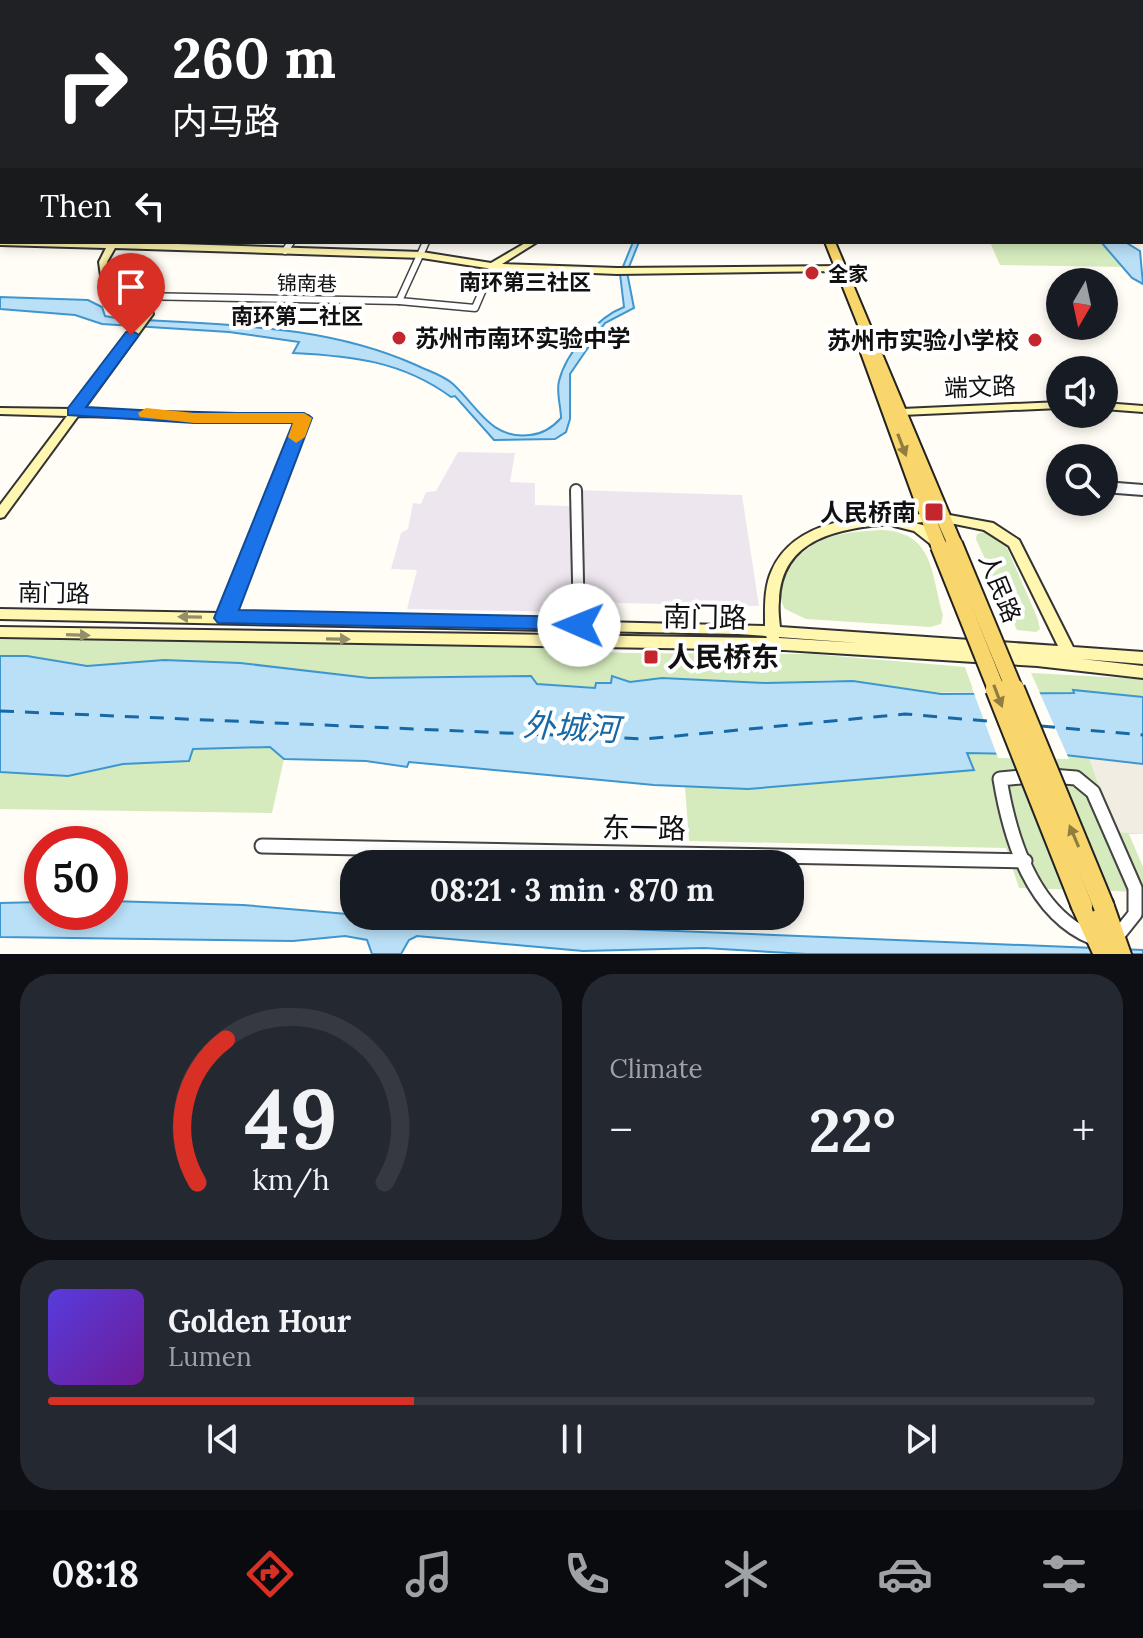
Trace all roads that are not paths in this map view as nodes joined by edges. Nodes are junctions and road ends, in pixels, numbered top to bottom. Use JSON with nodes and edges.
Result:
{"nodes":[{"id":1,"x":112,"y":244,"type":"edge"},
{"id":2,"x":425,"y":244,"type":"edge"},
{"id":3,"x":530,"y":244,"type":"edge"},
{"id":4,"x":822,"y":244,"type":"edge"},
{"id":5,"x":831,"y":244,"type":"edge"},
{"id":6,"x":288,"y":246,"type":"edge"},
{"id":7,"x":422,"y":255,"type":"junction"},
{"id":8,"x":493,"y":266,"type":"junction"},
{"id":9,"x":837,"y":268,"type":"junction"},
{"id":10,"x":137,"y":296,"type":"junction"},
{"id":11,"x":399,"y":301,"type":"junction"},
{"id":12,"x":1046,"y":406,"type":"edge"},
{"id":13,"x":1118,"y":407,"type":"edge"},
{"id":14,"x":1143,"y":409,"type":"edge"},
{"id":15,"x":0,"y":411,"type":"edge"},
{"id":16,"x":74,"y":411,"type":"junction"},
{"id":17,"x":902,"y":412,"type":"junction"},
{"id":18,"x":1118,"y":488,"type":"edge"},
{"id":19,"x":576,"y":490,"type":"dead end"},
{"id":20,"x":1143,"y":490,"type":"edge"},
{"id":21,"x":0,"y":514,"type":"edge"},
{"id":22,"x":936,"y":518,"type":"junction"},
{"id":23,"x":875,"y":520,"type":"junction"},
{"id":24,"x":995,"y":529,"type":"junction"},
{"id":25,"x":947,"y":545,"type":"junction"},
{"id":26,"x":0,"y":614,"type":"edge"},
{"id":27,"x":225,"y":618,"type":"junction"},
{"id":28,"x":579,"y":625,"type":"junction"},
{"id":29,"x":0,"y":632,"type":"edge"},
{"id":30,"x":773,"y":637,"type":"junction"},
{"id":31,"x":1070,"y":657,"type":"junction"},
{"id":32,"x":1143,"y":658,"type":"edge"},
{"id":33,"x":1143,"y":672,"type":"edge"},
{"id":34,"x":262,"y":846,"type":"dead end"},
{"id":35,"x":1025,"y":861,"type":"junction"},
{"id":36,"x":1109,"y":947,"type":"edge"}],
"edges":[{"from":1,"to":6,"type":"street"},
{"from":1,"to":10,"type":"street"},
{"from":2,"to":7,"type":"street"},
{"from":3,"to":8,"type":"street"},
{"from":4,"to":9,"type":"main road","name":"人民路"},
{"from":5,"to":9,"type":"main road","name":"人民路"},
{"from":6,"to":7,"type":"street"},
{"from":7,"to":8,"type":"street"},
{"from":7,"to":11,"type":"street"},
{"from":8,"to":9,"type":"street"},
{"from":8,"to":11,"type":"street","name":"锦南巷"},
{"from":9,"to":17,"type":"main road","name":"人民路"},
{"from":9,"to":22,"type":"main road","name":"人民路","one_way":true},
{"from":10,"to":11,"type":"street","name":"锦南巷"},
{"from":10,"to":16,"type":"street"},
{"from":12,"to":17,"type":"street","name":"端文路"},
{"from":13,"to":14,"type":"street"},
{"from":15,"to":16,"type":"street"},
{"from":16,"to":21,"type":"street"},
{"from":16,"to":27,"type":"street"},
{"from":17,"to":22,"type":"main road","name":"人民路"},
{"from":18,"to":20,"type":"street"},
{"from":19,"to":28,"type":"street"},
{"from":22,"to":23,"type":"street"},
{"from":22,"to":24,"type":"street"},
{"from":22,"to":25,"type":"main road","name":"人民路"},
{"from":23,"to":25,"type":"street"},
{"from":23,"to":30,"type":"street"},
{"from":24,"to":25,"type":"street"},
{"from":24,"to":31,"type":"street"},
{"from":25,"to":36,"type":"main road","name":"人民路","bridge":true},
{"from":27,"to":26,"type":"street","name":"南门路","one_way":true},
{"from":27,"to":28,"type":"street","name":"南门路"},
{"from":28,"to":30,"type":"street","name":"南门路"},
{"from":29,"to":30,"type":"street","name":"南门路","one_way":true},
{"from":30,"to":31,"type":"street","name":"南门路"},
{"from":31,"to":32,"type":"street"},
{"from":31,"to":33,"type":"street"},
{"from":34,"to":35,"type":"street","name":"东一路"},
{"from":35,"to":36,"type":"street"},
{"from":35,"to":36,"type":"street"}]}
